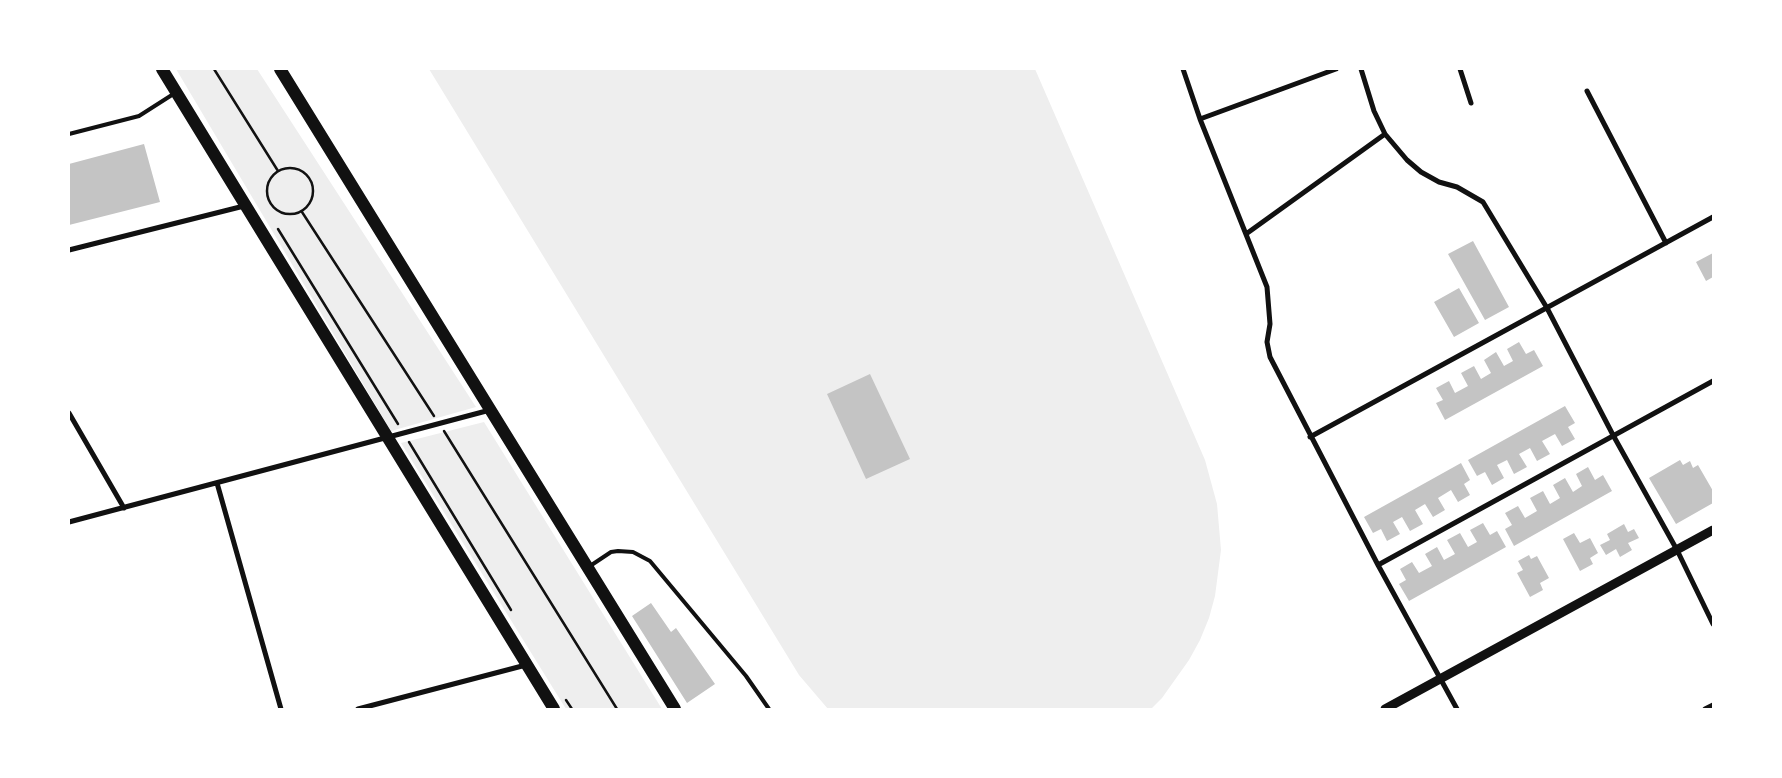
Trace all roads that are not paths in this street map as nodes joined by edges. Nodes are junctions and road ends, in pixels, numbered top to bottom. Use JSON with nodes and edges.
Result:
{"nodes":[{"id":1,"x":162,"y":69,"type":"edge"},
{"id":2,"x":280,"y":69,"type":"edge"},
{"id":3,"x":1183,"y":69,"type":"edge"},
{"id":4,"x":1336,"y":69,"type":"edge"},
{"id":5,"x":1361,"y":69,"type":"edge"},
{"id":6,"x":1460,"y":69,"type":"edge"},
{"id":7,"x":176,"y":92,"type":"junction"},
{"id":8,"x":1587,"y":92,"type":"dead end"},
{"id":9,"x":1471,"y":103,"type":"dead end"},
{"id":10,"x":1200,"y":119,"type":"junction"},
{"id":11,"x":69,"y":134,"type":"edge"},
{"id":12,"x":1385,"y":134,"type":"junction"},
{"id":13,"x":245,"y":205,"type":"junction"},
{"id":14,"x":1713,"y":217,"type":"edge"},
{"id":15,"x":1246,"y":234,"type":"junction"},
{"id":16,"x":1666,"y":243,"type":"junction"},
{"id":17,"x":69,"y":250,"type":"edge"},
{"id":18,"x":1547,"y":308,"type":"junction"},
{"id":19,"x":1713,"y":381,"type":"edge"},
{"id":20,"x":491,"y":410,"type":"junction"},
{"id":21,"x":69,"y":413,"type":"edge"},
{"id":22,"x":1613,"y":435,"type":"junction"},
{"id":23,"x":388,"y":437,"type":"junction"},
{"id":24,"x":1310,"y":437,"type":"junction"},
{"id":25,"x":217,"y":483,"type":"junction"},
{"id":26,"x":124,"y":508,"type":"junction"},
{"id":27,"x":69,"y":522,"type":"edge"},
{"id":28,"x":1713,"y":530,"type":"edge"},
{"id":29,"x":1677,"y":550,"type":"junction"},
{"id":30,"x":1378,"y":565,"type":"junction"},
{"id":31,"x":588,"y":568,"type":"junction"},
{"id":32,"x":1713,"y":624,"type":"edge"},
{"id":33,"x":526,"y":665,"type":"junction"},
{"id":34,"x":1442,"y":679,"type":"junction"},
{"id":35,"x":1713,"y":705,"type":"edge"},
{"id":36,"x":280,"y":709,"type":"edge"},
{"id":37,"x":358,"y":709,"type":"edge"},
{"id":38,"x":554,"y":709,"type":"edge"},
{"id":39,"x":675,"y":709,"type":"edge"},
{"id":40,"x":768,"y":709,"type":"edge"},
{"id":41,"x":1385,"y":709,"type":"edge"},
{"id":42,"x":1457,"y":709,"type":"edge"},
{"id":43,"x":1705,"y":709,"type":"edge"}],
"edges":[{"from":1,"to":7,"type":"main road"},
{"from":2,"to":20,"type":"main road"},
{"from":3,"to":10,"type":"street"},
{"from":4,"to":10,"type":"street"},
{"from":5,"to":12,"type":"street"},
{"from":6,"to":9,"type":"street"},
{"from":7,"to":11,"type":"lane"},
{"from":7,"to":13,"type":"main road"},
{"from":8,"to":16,"type":"street"},
{"from":10,"to":15,"type":"street"},
{"from":12,"to":15,"type":"street"},
{"from":12,"to":18,"type":"street"},
{"from":13,"to":17,"type":"street"},
{"from":13,"to":23,"type":"main road"},
{"from":14,"to":16,"type":"street"},
{"from":15,"to":24,"type":"street"},
{"from":16,"to":18,"type":"street"},
{"from":18,"to":22,"type":"street"},
{"from":18,"to":24,"type":"street"},
{"from":19,"to":22,"type":"street"},
{"from":20,"to":23,"type":"street"},
{"from":20,"to":31,"type":"main road"},
{"from":21,"to":26,"type":"street"},
{"from":22,"to":29,"type":"street"},
{"from":22,"to":30,"type":"street"},
{"from":23,"to":25,"type":"street"},
{"from":23,"to":33,"type":"main road"},
{"from":24,"to":30,"type":"street"},
{"from":25,"to":26,"type":"street"},
{"from":25,"to":36,"type":"street"},
{"from":26,"to":27,"type":"street"},
{"from":28,"to":29,"type":"street"},
{"from":29,"to":32,"type":"street"},
{"from":29,"to":34,"type":"street"},
{"from":30,"to":34,"type":"street"},
{"from":31,"to":39,"type":"main road"},
{"from":31,"to":40,"type":"lane"},
{"from":33,"to":37,"type":"street"},
{"from":33,"to":38,"type":"main road"},
{"from":34,"to":41,"type":"street"},
{"from":34,"to":42,"type":"street"},
{"from":35,"to":43,"type":"street"}]}
